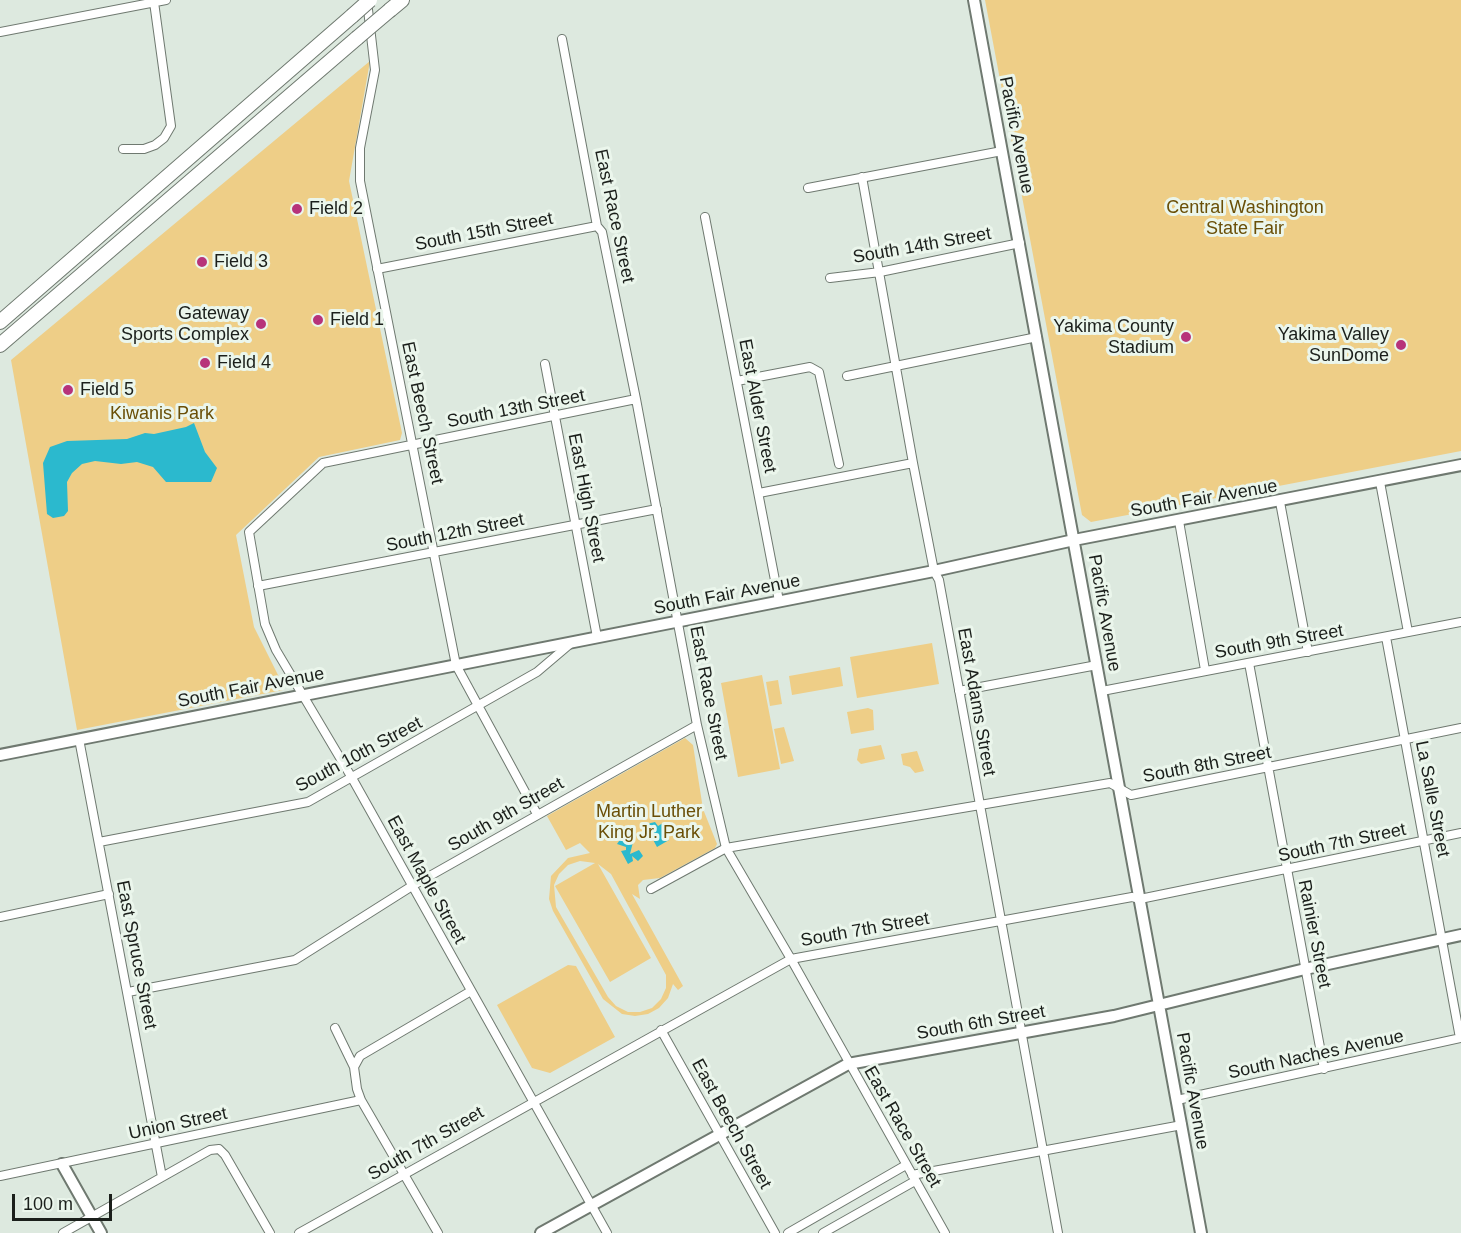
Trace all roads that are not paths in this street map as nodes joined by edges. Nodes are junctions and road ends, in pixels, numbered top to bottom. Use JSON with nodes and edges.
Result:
{"nodes":[{"id":1,"x":166,"y":0,"type":"edge"},
{"id":2,"x":368,"y":0,"type":"edge"},
{"id":3,"x":402,"y":0,"type":"edge"},
{"id":4,"x":974,"y":0,"type":"edge"},
{"id":5,"x":154,"y":2,"type":"junction"},
{"id":6,"x":0,"y":32,"type":"edge"},
{"id":7,"x":562,"y":39,"type":"dead end"},
{"id":8,"x":123,"y":149,"type":"dead end"},
{"id":9,"x":1002,"y":151,"type":"junction"},
{"id":10,"x":862,"y":177,"type":"junction"},
{"id":11,"x":808,"y":188,"type":"dead end"},
{"id":12,"x":155,"y":212,"type":"junction"},
{"id":13,"x":705,"y":217,"type":"dead end"},
{"id":14,"x":597,"y":226,"type":"junction"},
{"id":15,"x":1020,"y":243,"type":"junction"},
{"id":16,"x":376,"y":269,"type":"junction"},
{"id":17,"x":880,"y":272,"type":"junction"},
{"id":18,"x":830,"y":278,"type":"dead end"},
{"id":19,"x":47,"y":281,"type":"junction"},
{"id":20,"x":0,"y":313,"type":"edge"},
{"id":21,"x":0,"y":322,"type":"edge"},
{"id":22,"x":1036,"y":337,"type":"junction"},
{"id":23,"x":0,"y":345,"type":"edge"},
{"id":24,"x":0,"y":356,"type":"edge"},
{"id":25,"x":545,"y":364,"type":"dead end"},
{"id":26,"x":897,"y":365,"type":"junction"},
{"id":27,"x":848,"y":376,"type":"dead end"},
{"id":28,"x":737,"y":381,"type":"junction"},
{"id":29,"x":636,"y":399,"type":"junction"},
{"id":30,"x":555,"y":416,"type":"junction"},
{"id":31,"x":413,"y":445,"type":"junction"},
{"id":32,"x":913,"y":463,"type":"junction"},
{"id":33,"x":838,"y":464,"type":"dead end"},
{"id":34,"x":1461,"y":465,"type":"edge"},
{"id":35,"x":1380,"y":482,"type":"junction"},
{"id":36,"x":759,"y":493,"type":"junction"},
{"id":37,"x":1280,"y":502,"type":"junction"},
{"id":38,"x":657,"y":509,"type":"junction"},
{"id":39,"x":1179,"y":521,"type":"junction"},
{"id":40,"x":575,"y":525,"type":"junction"},
{"id":41,"x":249,"y":532,"type":"joint"},
{"id":42,"x":1074,"y":540,"type":"junction"},
{"id":43,"x":435,"y":552,"type":"junction"},
{"id":44,"x":934,"y":571,"type":"junction"},
{"id":45,"x":258,"y":586,"type":"junction"},
{"id":46,"x":778,"y":601,"type":"junction"},
{"id":47,"x":678,"y":622,"type":"junction"},
{"id":48,"x":1461,"y":622,"type":"edge"},
{"id":49,"x":1408,"y":632,"type":"junction"},
{"id":50,"x":597,"y":637,"type":"junction"},
{"id":51,"x":1386,"y":637,"type":"junction"},
{"id":52,"x":573,"y":641,"type":"junction"},
{"id":53,"x":1308,"y":651,"type":"junction"},
{"id":54,"x":1249,"y":663,"type":"junction"},
{"id":55,"x":456,"y":665,"type":"junction"},
{"id":56,"x":1097,"y":665,"type":"junction"},
{"id":57,"x":1205,"y":670,"type":"junction"},
{"id":58,"x":958,"y":691,"type":"junction"},
{"id":59,"x":1102,"y":691,"type":"junction"},
{"id":60,"x":303,"y":695,"type":"junction"},
{"id":61,"x":479,"y":707,"type":"junction"},
{"id":62,"x":697,"y":725,"type":"junction"},
{"id":63,"x":1461,"y":728,"type":"edge"},
{"id":64,"x":79,"y":739,"type":"junction"},
{"id":65,"x":1405,"y":740,"type":"junction"},
{"id":66,"x":0,"y":755,"type":"edge"},
{"id":67,"x":1268,"y":768,"type":"junction"},
{"id":68,"x":352,"y":778,"type":"junction"},
{"id":69,"x":1120,"y":790,"type":"junction"},
{"id":70,"x":979,"y":805,"type":"junction"},
{"id":71,"x":537,"y":814,"type":"junction"},
{"id":72,"x":1461,"y":833,"type":"edge"},
{"id":73,"x":1425,"y":841,"type":"junction"},
{"id":74,"x":99,"y":842,"type":"junction"},
{"id":75,"x":726,"y":848,"type":"junction"},
{"id":76,"x":1286,"y":869,"type":"junction"},
{"id":77,"x":412,"y":886,"type":"junction"},
{"id":78,"x":651,"y":889,"type":"dead end"},
{"id":79,"x":109,"y":894,"type":"junction"},
{"id":80,"x":1140,"y":899,"type":"junction"},
{"id":81,"x":0,"y":917,"type":"edge"},
{"id":82,"x":1001,"y":920,"type":"junction"},
{"id":83,"x":1461,"y":935,"type":"edge"},
{"id":84,"x":1443,"y":939,"type":"junction"},
{"id":85,"x":791,"y":958,"type":"junction"},
{"id":86,"x":1305,"y":969,"type":"junction"},
{"id":87,"x":471,"y":991,"type":"junction"},
{"id":88,"x":128,"y":992,"type":"junction"},
{"id":89,"x":1159,"y":1004,"type":"junction"},
{"id":90,"x":335,"y":1028,"type":"dead end"},
{"id":91,"x":661,"y":1030,"type":"junction"},
{"id":92,"x":1022,"y":1032,"type":"junction"},
{"id":93,"x":1461,"y":1038,"type":"edge"},
{"id":94,"x":848,"y":1064,"type":"junction"},
{"id":95,"x":354,"y":1067,"type":"junction"},
{"id":96,"x":1324,"y":1069,"type":"junction"},
{"id":97,"x":361,"y":1100,"type":"junction"},
{"id":98,"x":534,"y":1100,"type":"junction"},
{"id":99,"x":1177,"y":1100,"type":"junction"},
{"id":100,"x":1182,"y":1125,"type":"junction"},
{"id":101,"x":718,"y":1134,"type":"junction"},
{"id":102,"x":156,"y":1145,"type":"junction"},
{"id":103,"x":1044,"y":1150,"type":"junction"},
{"id":104,"x":62,"y":1164,"type":"junction"},
{"id":105,"x":906,"y":1165,"type":"junction"},
{"id":106,"x":404,"y":1174,"type":"junction"},
{"id":107,"x":0,"y":1176,"type":"edge"},
{"id":108,"x":162,"y":1177,"type":"junction"},
{"id":109,"x":914,"y":1178,"type":"junction"},
{"id":110,"x":590,"y":1205,"type":"junction"},
{"id":111,"x":92,"y":1216,"type":"junction"},
{"id":112,"x":63,"y":1233,"type":"edge"},
{"id":113,"x":102,"y":1233,"type":"edge"},
{"id":114,"x":270,"y":1233,"type":"edge"},
{"id":115,"x":299,"y":1233,"type":"edge"},
{"id":116,"x":438,"y":1233,"type":"edge"},
{"id":117,"x":542,"y":1233,"type":"edge"},
{"id":118,"x":607,"y":1233,"type":"edge"},
{"id":119,"x":775,"y":1233,"type":"edge"},
{"id":120,"x":788,"y":1233,"type":"edge"},
{"id":121,"x":823,"y":1233,"type":"edge"},
{"id":122,"x":945,"y":1233,"type":"edge"},
{"id":123,"x":1058,"y":1233,"type":"edge"},
{"id":124,"x":1202,"y":1233,"type":"edge"}],
"edges":[{"from":1,"to":5,"type":"street"},
{"from":2,"to":16,"type":"street","name":"East Beech Street"},
{"from":2,"to":19,"type":"highway","bridge":true},
{"from":3,"to":12,"type":"highway","bridge":true},
{"from":4,"to":9,"type":"street","name":"Pacific Avenue"},
{"from":5,"to":6,"type":"street"},
{"from":5,"to":8,"type":"street"},
{"from":7,"to":14,"type":"street","name":"East Race Street"},
{"from":9,"to":10,"type":"street"},
{"from":9,"to":15,"type":"street","name":"Pacific Avenue"},
{"from":10,"to":11,"type":"street"},
{"from":10,"to":17,"type":"street","name":"East Adams Street"},
{"from":12,"to":23,"type":"highway"},
{"from":12,"to":24,"type":"highway"},
{"from":13,"to":28,"type":"street","name":"East Alder Street"},
{"from":14,"to":16,"type":"street","name":"South 15th Street"},
{"from":14,"to":29,"type":"street","name":"East Race Street"},
{"from":15,"to":17,"type":"street","name":"South 14th Street"},
{"from":15,"to":22,"type":"street","name":"Pacific Avenue"},
{"from":16,"to":31,"type":"street","name":"East Beech Street"},
{"from":17,"to":18,"type":"street","name":"South 14th Street"},
{"from":17,"to":26,"type":"street","name":"East Adams Street"},
{"from":19,"to":20,"type":"highway"},
{"from":19,"to":21,"type":"highway"},
{"from":22,"to":26,"type":"street"},
{"from":22,"to":42,"type":"street","name":"Pacific Avenue"},
{"from":25,"to":30,"type":"street","name":"East High Street"},
{"from":26,"to":27,"type":"street"},
{"from":26,"to":32,"type":"street","name":"East Adams Street"},
{"from":28,"to":33,"type":"street"},
{"from":28,"to":36,"type":"street","name":"East Alder Street"},
{"from":29,"to":30,"type":"street","name":"South 13th Street"},
{"from":29,"to":38,"type":"street","name":"East Race Street"},
{"from":30,"to":31,"type":"street","name":"South 13th Street"},
{"from":30,"to":40,"type":"street","name":"East High Street"},
{"from":31,"to":41,"type":"street","name":"South 13th Street"},
{"from":31,"to":43,"type":"street","name":"East Beech Street"},
{"from":32,"to":36,"type":"street"},
{"from":32,"to":44,"type":"street","name":"East Adams Street"},
{"from":34,"to":35,"type":"street","name":"South Fair Avenue"},
{"from":35,"to":37,"type":"street","name":"South Fair Avenue"},
{"from":35,"to":49,"type":"street"},
{"from":36,"to":46,"type":"street","name":"East Alder Street"},
{"from":37,"to":39,"type":"street","name":"South Fair Avenue"},
{"from":37,"to":53,"type":"street"},
{"from":38,"to":40,"type":"street","name":"South 12th Street"},
{"from":38,"to":47,"type":"street","name":"East Race Street"},
{"from":39,"to":42,"type":"street","name":"South Fair Avenue"},
{"from":39,"to":57,"type":"street"},
{"from":40,"to":43,"type":"street","name":"South 12th Street"},
{"from":40,"to":50,"type":"street","name":"East High Street"},
{"from":41,"to":45,"type":"street","name":"East Maple Street"},
{"from":42,"to":44,"type":"street","name":"South Fair Avenue"},
{"from":42,"to":56,"type":"street","name":"Pacific Avenue"},
{"from":43,"to":45,"type":"street","name":"South 12th Street"},
{"from":43,"to":55,"type":"street","name":"East Beech Street"},
{"from":44,"to":46,"type":"street","name":"South Fair Avenue"},
{"from":44,"to":58,"type":"street","name":"East Adams Street"},
{"from":45,"to":60,"type":"street","name":"East Maple Street"},
{"from":46,"to":47,"type":"street","name":"South Fair Avenue"},
{"from":47,"to":50,"type":"street","name":"South Fair Avenue"},
{"from":47,"to":62,"type":"street","name":"East Race Street"},
{"from":48,"to":49,"type":"street","name":"South 9th Street"},
{"from":49,"to":51,"type":"street","name":"South 9th Street"},
{"from":50,"to":52,"type":"street","name":"South Fair Avenue"},
{"from":51,"to":53,"type":"street","name":"South 9th Street"},
{"from":51,"to":65,"type":"street","name":"La Salle Street"},
{"from":52,"to":55,"type":"street","name":"South Fair Avenue"},
{"from":52,"to":61,"type":"street","name":"South 10th Street"},
{"from":53,"to":54,"type":"street","name":"South 9th Street"},
{"from":54,"to":57,"type":"street","name":"South 9th Street"},
{"from":54,"to":67,"type":"street","name":"Rainier Street"},
{"from":55,"to":60,"type":"street","name":"South Fair Avenue"},
{"from":55,"to":61,"type":"street","name":"East Beech Street"},
{"from":56,"to":58,"type":"street"},
{"from":56,"to":59,"type":"street","name":"Pacific Avenue"},
{"from":57,"to":59,"type":"street","name":"South 9th Street"},
{"from":58,"to":70,"type":"street","name":"East Adams Street"},
{"from":59,"to":69,"type":"street","name":"Pacific Avenue"},
{"from":60,"to":64,"type":"street","name":"South Fair Avenue"},
{"from":60,"to":68,"type":"street","name":"East Maple Street"},
{"from":61,"to":68,"type":"street","name":"South 10th Street"},
{"from":61,"to":71,"type":"street","name":"East Beech Street"},
{"from":62,"to":71,"type":"street","name":"South 9th Street"},
{"from":62,"to":75,"type":"street","name":"East Race Street"},
{"from":63,"to":65,"type":"street","name":"South 8th Street"},
{"from":64,"to":66,"type":"street","name":"South Fair Avenue"},
{"from":64,"to":74,"type":"street","name":"East Spruce Street"},
{"from":65,"to":67,"type":"street","name":"South 8th Street"},
{"from":65,"to":73,"type":"street","name":"La Salle Street"},
{"from":67,"to":69,"type":"street","name":"South 8th Street"},
{"from":67,"to":76,"type":"street","name":"Rainier Street"},
{"from":68,"to":74,"type":"street","name":"South 10th Street"},
{"from":68,"to":77,"type":"street","name":"East Maple Street"},
{"from":69,"to":70,"type":"street","name":"South 8th Street"},
{"from":69,"to":80,"type":"street","name":"Pacific Avenue"},
{"from":70,"to":75,"type":"street","name":"South 8th Street"},
{"from":70,"to":82,"type":"street","name":"East Adams Street"},
{"from":71,"to":77,"type":"street","name":"South 9th Street"},
{"from":72,"to":73,"type":"street","name":"South 7th Street"},
{"from":73,"to":76,"type":"street","name":"South 7th Street"},
{"from":73,"to":84,"type":"street","name":"La Salle Street"},
{"from":74,"to":79,"type":"street","name":"East Spruce Street"},
{"from":75,"to":78,"type":"street","name":"South 8th Street"},
{"from":75,"to":85,"type":"street","name":"East Race Street"},
{"from":76,"to":80,"type":"street","name":"South 7th Street"},
{"from":76,"to":86,"type":"street","name":"Rainier Street"},
{"from":77,"to":87,"type":"street","name":"East Maple Street"},
{"from":77,"to":88,"type":"street","name":"South 9th Street"},
{"from":79,"to":81,"type":"street"},
{"from":79,"to":88,"type":"street","name":"East Spruce Street"},
{"from":80,"to":82,"type":"street","name":"South 7th Street"},
{"from":80,"to":89,"type":"street","name":"Pacific Avenue"},
{"from":82,"to":85,"type":"street","name":"South 7th Street"},
{"from":82,"to":92,"type":"street","name":"East Adams Street"},
{"from":83,"to":84,"type":"street","name":"South 6th Street"},
{"from":84,"to":86,"type":"street","name":"South 6th Street"},
{"from":84,"to":93,"type":"street","name":"La Salle Street"},
{"from":85,"to":91,"type":"street","name":"South 7th Street"},
{"from":85,"to":94,"type":"street","name":"East Race Street"},
{"from":86,"to":89,"type":"street","name":"South 6th Street"},
{"from":86,"to":96,"type":"street","name":"Rainier Street"},
{"from":87,"to":95,"type":"street"},
{"from":87,"to":98,"type":"street","name":"East Maple Street"},
{"from":88,"to":102,"type":"street","name":"East Spruce Street"},
{"from":89,"to":92,"type":"street","name":"South 6th Street"},
{"from":89,"to":99,"type":"street","name":"Pacific Avenue"},
{"from":90,"to":95,"type":"street"},
{"from":91,"to":98,"type":"street","name":"South 7th Street"},
{"from":91,"to":101,"type":"street","name":"East Beech Street"},
{"from":92,"to":94,"type":"street","name":"South 6th Street"},
{"from":92,"to":103,"type":"street","name":"East Adams Street"},
{"from":93,"to":96,"type":"street","name":"South Naches Avenue"},
{"from":94,"to":101,"type":"street","name":"South 6th Street"},
{"from":94,"to":105,"type":"street","name":"East Race Street"},
{"from":95,"to":97,"type":"street"},
{"from":96,"to":99,"type":"street","name":"South Naches Avenue"},
{"from":97,"to":102,"type":"street","name":"Union Street"},
{"from":97,"to":106,"type":"street"},
{"from":98,"to":106,"type":"street","name":"South 7th Street"},
{"from":98,"to":110,"type":"street","name":"East Maple Street"},
{"from":99,"to":100,"type":"street","name":"Pacific Avenue"},
{"from":100,"to":103,"type":"street"},
{"from":100,"to":124,"type":"street","name":"Pacific Avenue"},
{"from":101,"to":110,"type":"street","name":"South 6th Street"},
{"from":101,"to":119,"type":"street","name":"East Beech Street"},
{"from":102,"to":104,"type":"street","name":"Union Street"},
{"from":102,"to":108,"type":"street","name":"East Spruce Street"},
{"from":103,"to":109,"type":"street"},
{"from":103,"to":123,"type":"street","name":"East Adams Street"},
{"from":104,"to":107,"type":"street","name":"Union Street"},
{"from":104,"to":111,"type":"street"},
{"from":105,"to":109,"type":"street","name":"East Race Street"},
{"from":105,"to":120,"type":"street"},
{"from":106,"to":115,"type":"street","name":"South 7th Street"},
{"from":106,"to":116,"type":"street"},
{"from":108,"to":111,"type":"street"},
{"from":108,"to":114,"type":"street"},
{"from":109,"to":121,"type":"street"},
{"from":109,"to":122,"type":"street","name":"East Race Street"},
{"from":110,"to":117,"type":"street","name":"South 6th Street"},
{"from":110,"to":118,"type":"street","name":"East Maple Street"},
{"from":111,"to":112,"type":"street"},
{"from":111,"to":113,"type":"street"}]}
